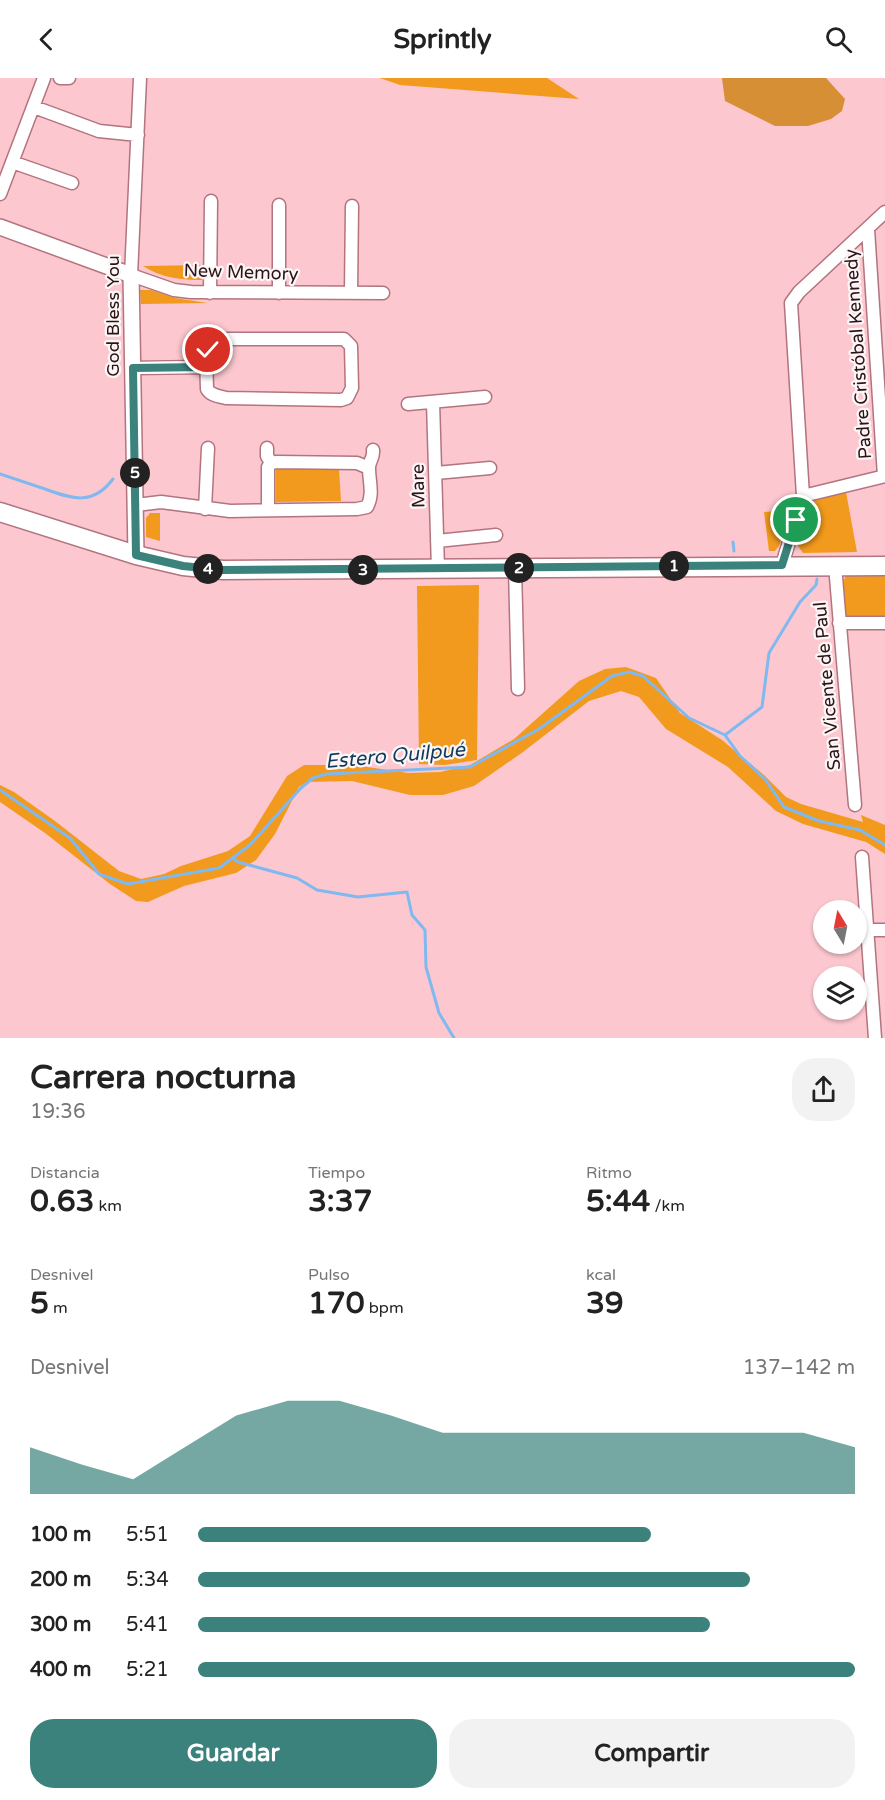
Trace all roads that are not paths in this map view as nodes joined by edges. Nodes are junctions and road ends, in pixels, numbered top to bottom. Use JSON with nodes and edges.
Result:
{"nodes":[{"id":1,"x":44,"y":78,"type":"edge"},
{"id":2,"x":60,"y":78,"type":"edge"},
{"id":3,"x":69,"y":78,"type":"edge"},
{"id":4,"x":140,"y":78,"type":"edge"},
{"id":5,"x":34,"y":107,"type":"junction"},
{"id":6,"x":138,"y":135,"type":"junction"},
{"id":7,"x":12,"y":162,"type":"junction"},
{"id":8,"x":72,"y":183,"type":"dead end"},
{"id":9,"x":0,"y":194,"type":"edge"},
{"id":10,"x":211,"y":201,"type":"dead end"},
{"id":11,"x":279,"y":205,"type":"dead end"},
{"id":12,"x":352,"y":206,"type":"dead end"},
{"id":13,"x":885,"y":212,"type":"edge"},
{"id":14,"x":0,"y":227,"type":"edge"},
{"id":15,"x":868,"y":229,"type":"junction"},
{"id":16,"x":131,"y":275,"type":"junction"},
{"id":17,"x":210,"y":292,"type":"junction"},
{"id":18,"x":279,"y":293,"type":"junction"},
{"id":19,"x":351,"y":293,"type":"junction"},
{"id":20,"x":383,"y":293,"type":"dead end"},
{"id":21,"x":205,"y":367,"type":"junction"},
{"id":22,"x":133,"y":368,"type":"junction"},
{"id":23,"x":485,"y":397,"type":"dead end"},
{"id":24,"x":433,"y":402,"type":"junction"},
{"id":25,"x":408,"y":404,"type":"dead end"},
{"id":26,"x":208,"y":448,"type":"dead end"},
{"id":27,"x":267,"y":448,"type":"dead end"},
{"id":28,"x":373,"y":450,"type":"dead end"},
{"id":29,"x":271,"y":463,"type":"junction"},
{"id":30,"x":369,"y":468,"type":"junction"},
{"id":31,"x":490,"y":468,"type":"dead end"},
{"id":32,"x":436,"y":473,"type":"junction"},
{"id":33,"x":884,"y":476,"type":"edge"},
{"id":34,"x":803,"y":496,"type":"junction"},
{"id":35,"x":136,"y":505,"type":"junction"},
{"id":36,"x":206,"y":509,"type":"junction"},
{"id":37,"x":268,"y":510,"type":"junction"},
{"id":38,"x":0,"y":512,"type":"edge"},
{"id":39,"x":496,"y":535,"type":"dead end"},
{"id":40,"x":437,"y":541,"type":"junction"},
{"id":41,"x":136,"y":555,"type":"junction"},
{"id":42,"x":782,"y":565,"type":"junction"},
{"id":43,"x":835,"y":565,"type":"junction"},
{"id":44,"x":885,"y":566,"type":"edge"},
{"id":45,"x":438,"y":568,"type":"junction"},
{"id":46,"x":515,"y":568,"type":"junction"},
{"id":47,"x":839,"y":623,"type":"junction"},
{"id":48,"x":885,"y":623,"type":"edge"},
{"id":49,"x":518,"y":689,"type":"dead end"},
{"id":50,"x":855,"y":805,"type":"dead end"},
{"id":51,"x":862,"y":857,"type":"dead end"},
{"id":52,"x":865,"y":900,"type":"edge"},
{"id":53,"x":867,"y":930,"type":"joint"},
{"id":54,"x":885,"y":930,"type":"edge"},
{"id":55,"x":878,"y":1030,"type":"edge"}],
"edges":[{"from":1,"to":5,"type":"street"},
{"from":2,"to":3,"type":"street"},
{"from":4,"to":6,"type":"street","name":"God Bless You"},
{"from":5,"to":6,"type":"street"},
{"from":5,"to":7,"type":"street"},
{"from":6,"to":16,"type":"street","name":"God Bless You"},
{"from":7,"to":8,"type":"street"},
{"from":7,"to":9,"type":"street"},
{"from":10,"to":17,"type":"street"},
{"from":11,"to":18,"type":"street"},
{"from":12,"to":19,"type":"street"},
{"from":13,"to":15,"type":"street"},
{"from":14,"to":16,"type":"street","name":"New Memory"},
{"from":15,"to":33,"type":"street","name":"Padre Cristóbal Kennedy"},
{"from":15,"to":34,"type":"street"},
{"from":16,"to":17,"type":"street","name":"New Memory"},
{"from":16,"to":22,"type":"street","name":"God Bless You"},
{"from":17,"to":18,"type":"street","name":"New Memory"},
{"from":18,"to":19,"type":"street","name":"New Memory"},
{"from":19,"to":20,"type":"street","name":"New Memory"},
{"from":21,"to":21,"type":"street"},
{"from":21,"to":22,"type":"street"},
{"from":22,"to":35,"type":"street","name":"God Bless You"},
{"from":23,"to":24,"type":"street"},
{"from":24,"to":25,"type":"street"},
{"from":24,"to":32,"type":"street","name":"Mare"},
{"from":26,"to":36,"type":"street"},
{"from":27,"to":29,"type":"street"},
{"from":28,"to":30,"type":"street"},
{"from":29,"to":30,"type":"street"},
{"from":29,"to":37,"type":"street"},
{"from":30,"to":37,"type":"street"},
{"from":31,"to":32,"type":"street"},
{"from":32,"to":40,"type":"street","name":"Mare"},
{"from":33,"to":34,"type":"street"},
{"from":34,"to":42,"type":"street"},
{"from":35,"to":36,"type":"street"},
{"from":35,"to":41,"type":"street","name":"God Bless You"},
{"from":36,"to":37,"type":"street"},
{"from":38,"to":41,"type":"main road"},
{"from":39,"to":40,"type":"street"},
{"from":40,"to":45,"type":"street","name":"Mare"},
{"from":41,"to":45,"type":"main road"},
{"from":42,"to":43,"type":"main road"},
{"from":42,"to":46,"type":"main road"},
{"from":43,"to":44,"type":"main road"},
{"from":43,"to":47,"type":"street","name":"San Vicente de Paul"},
{"from":45,"to":46,"type":"main road"},
{"from":46,"to":49,"type":"street"},
{"from":47,"to":48,"type":"street"},
{"from":47,"to":50,"type":"street","name":"San Vicente de Paul"},
{"from":51,"to":52,"type":"street"},
{"from":53,"to":54,"type":"street"},
{"from":53,"to":55,"type":"street"}]}
